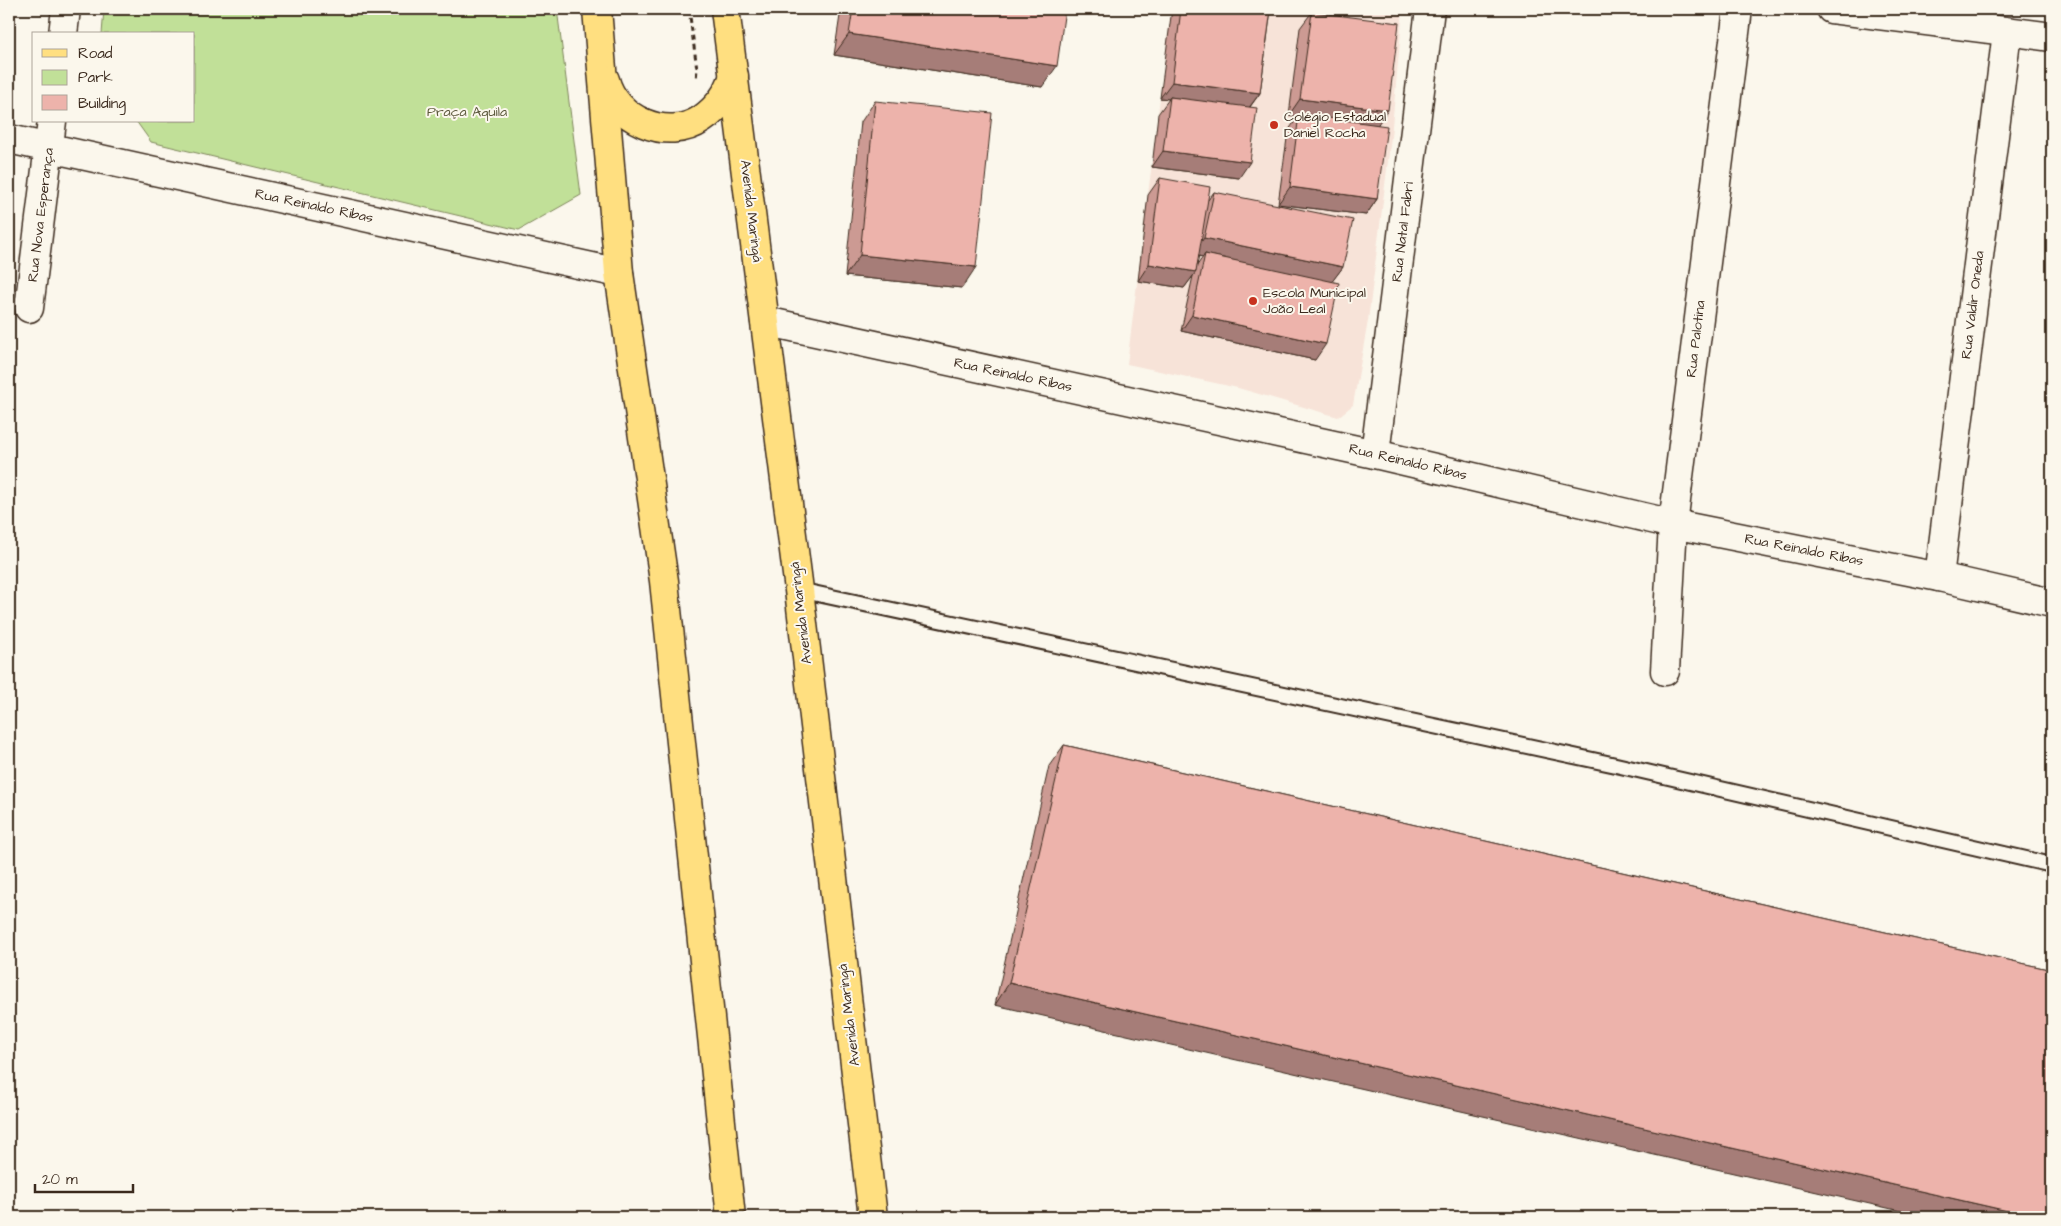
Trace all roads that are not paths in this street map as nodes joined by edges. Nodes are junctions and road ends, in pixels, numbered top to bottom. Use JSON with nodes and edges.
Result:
{"nodes":[{"id":1,"x":66,"y":9,"type":"edge"},
{"id":2,"x":597,"y":9,"type":"edge"},
{"id":3,"x":725,"y":9,"type":"edge"},
{"id":4,"x":1430,"y":9,"type":"edge"},
{"id":5,"x":1738,"y":9,"type":"edge"},
{"id":6,"x":1831,"y":9,"type":"edge"},
{"id":7,"x":63,"y":32,"type":"edge"},
{"id":8,"x":2007,"y":32,"type":"junction"},
{"id":9,"x":2052,"y":37,"type":"edge"},
{"id":10,"x":602,"y":70,"type":"junction"},
{"id":11,"x":734,"y":76,"type":"junction"},
{"id":12,"x":52,"y":122,"type":"edge"},
{"id":13,"x":9,"y":139,"type":"edge"},
{"id":14,"x":49,"y":148,"type":"junction"},
{"id":15,"x":619,"y":273,"type":"junction"},
{"id":16,"x":29,"y":308,"type":"dead end"},
{"id":17,"x":764,"y":321,"type":"junction"},
{"id":18,"x":1375,"y":454,"type":"junction"},
{"id":19,"x":1673,"y":524,"type":"junction"},
{"id":20,"x":1940,"y":577,"type":"junction"},
{"id":21,"x":798,"y":590,"type":"junction"},
{"id":22,"x":2052,"y":603,"type":"edge"},
{"id":23,"x":1665,"y":671,"type":"dead end"},
{"id":24,"x":2052,"y":865,"type":"edge"},
{"id":25,"x":731,"y":1217,"type":"edge"},
{"id":26,"x":873,"y":1217,"type":"edge"}],
"edges":[{"from":1,"to":7,"type":"street"},
{"from":2,"to":10,"type":"main road"},
{"from":3,"to":11,"type":"main road","name":"Avenida Maringá"},
{"from":4,"to":18,"type":"street","name":"Rua Natal Fabri"},
{"from":5,"to":19,"type":"street","name":"Rua Palotina"},
{"from":6,"to":8,"type":"street"},
{"from":8,"to":9,"type":"street"},
{"from":8,"to":20,"type":"street","name":"Rua Valdir Oneda"},
{"from":10,"to":11,"type":"main road"},
{"from":10,"to":15,"type":"main road"},
{"from":11,"to":17,"type":"main road","name":"Avenida Maringá"},
{"from":12,"to":14,"type":"street","name":"Rua Nova Esperança"},
{"from":13,"to":14,"type":"street","name":"Rua Reinaldo Ribas"},
{"from":14,"to":15,"type":"street","name":"Rua Reinaldo Ribas"},
{"from":14,"to":16,"type":"street","name":"Rua Nova Esperança"},
{"from":15,"to":25,"type":"main road"},
{"from":17,"to":18,"type":"street","name":"Rua Reinaldo Ribas"},
{"from":17,"to":21,"type":"main road","name":"Avenida Maringá"},
{"from":18,"to":19,"type":"street","name":"Rua Reinaldo Ribas"},
{"from":19,"to":20,"type":"street","name":"Rua Reinaldo Ribas"},
{"from":19,"to":23,"type":"street","name":"Rua Palotina"},
{"from":20,"to":22,"type":"street","name":"Rua Reinaldo Ribas"},
{"from":21,"to":24,"type":"lane"},
{"from":21,"to":26,"type":"main road","name":"Avenida Maringá"}]}
